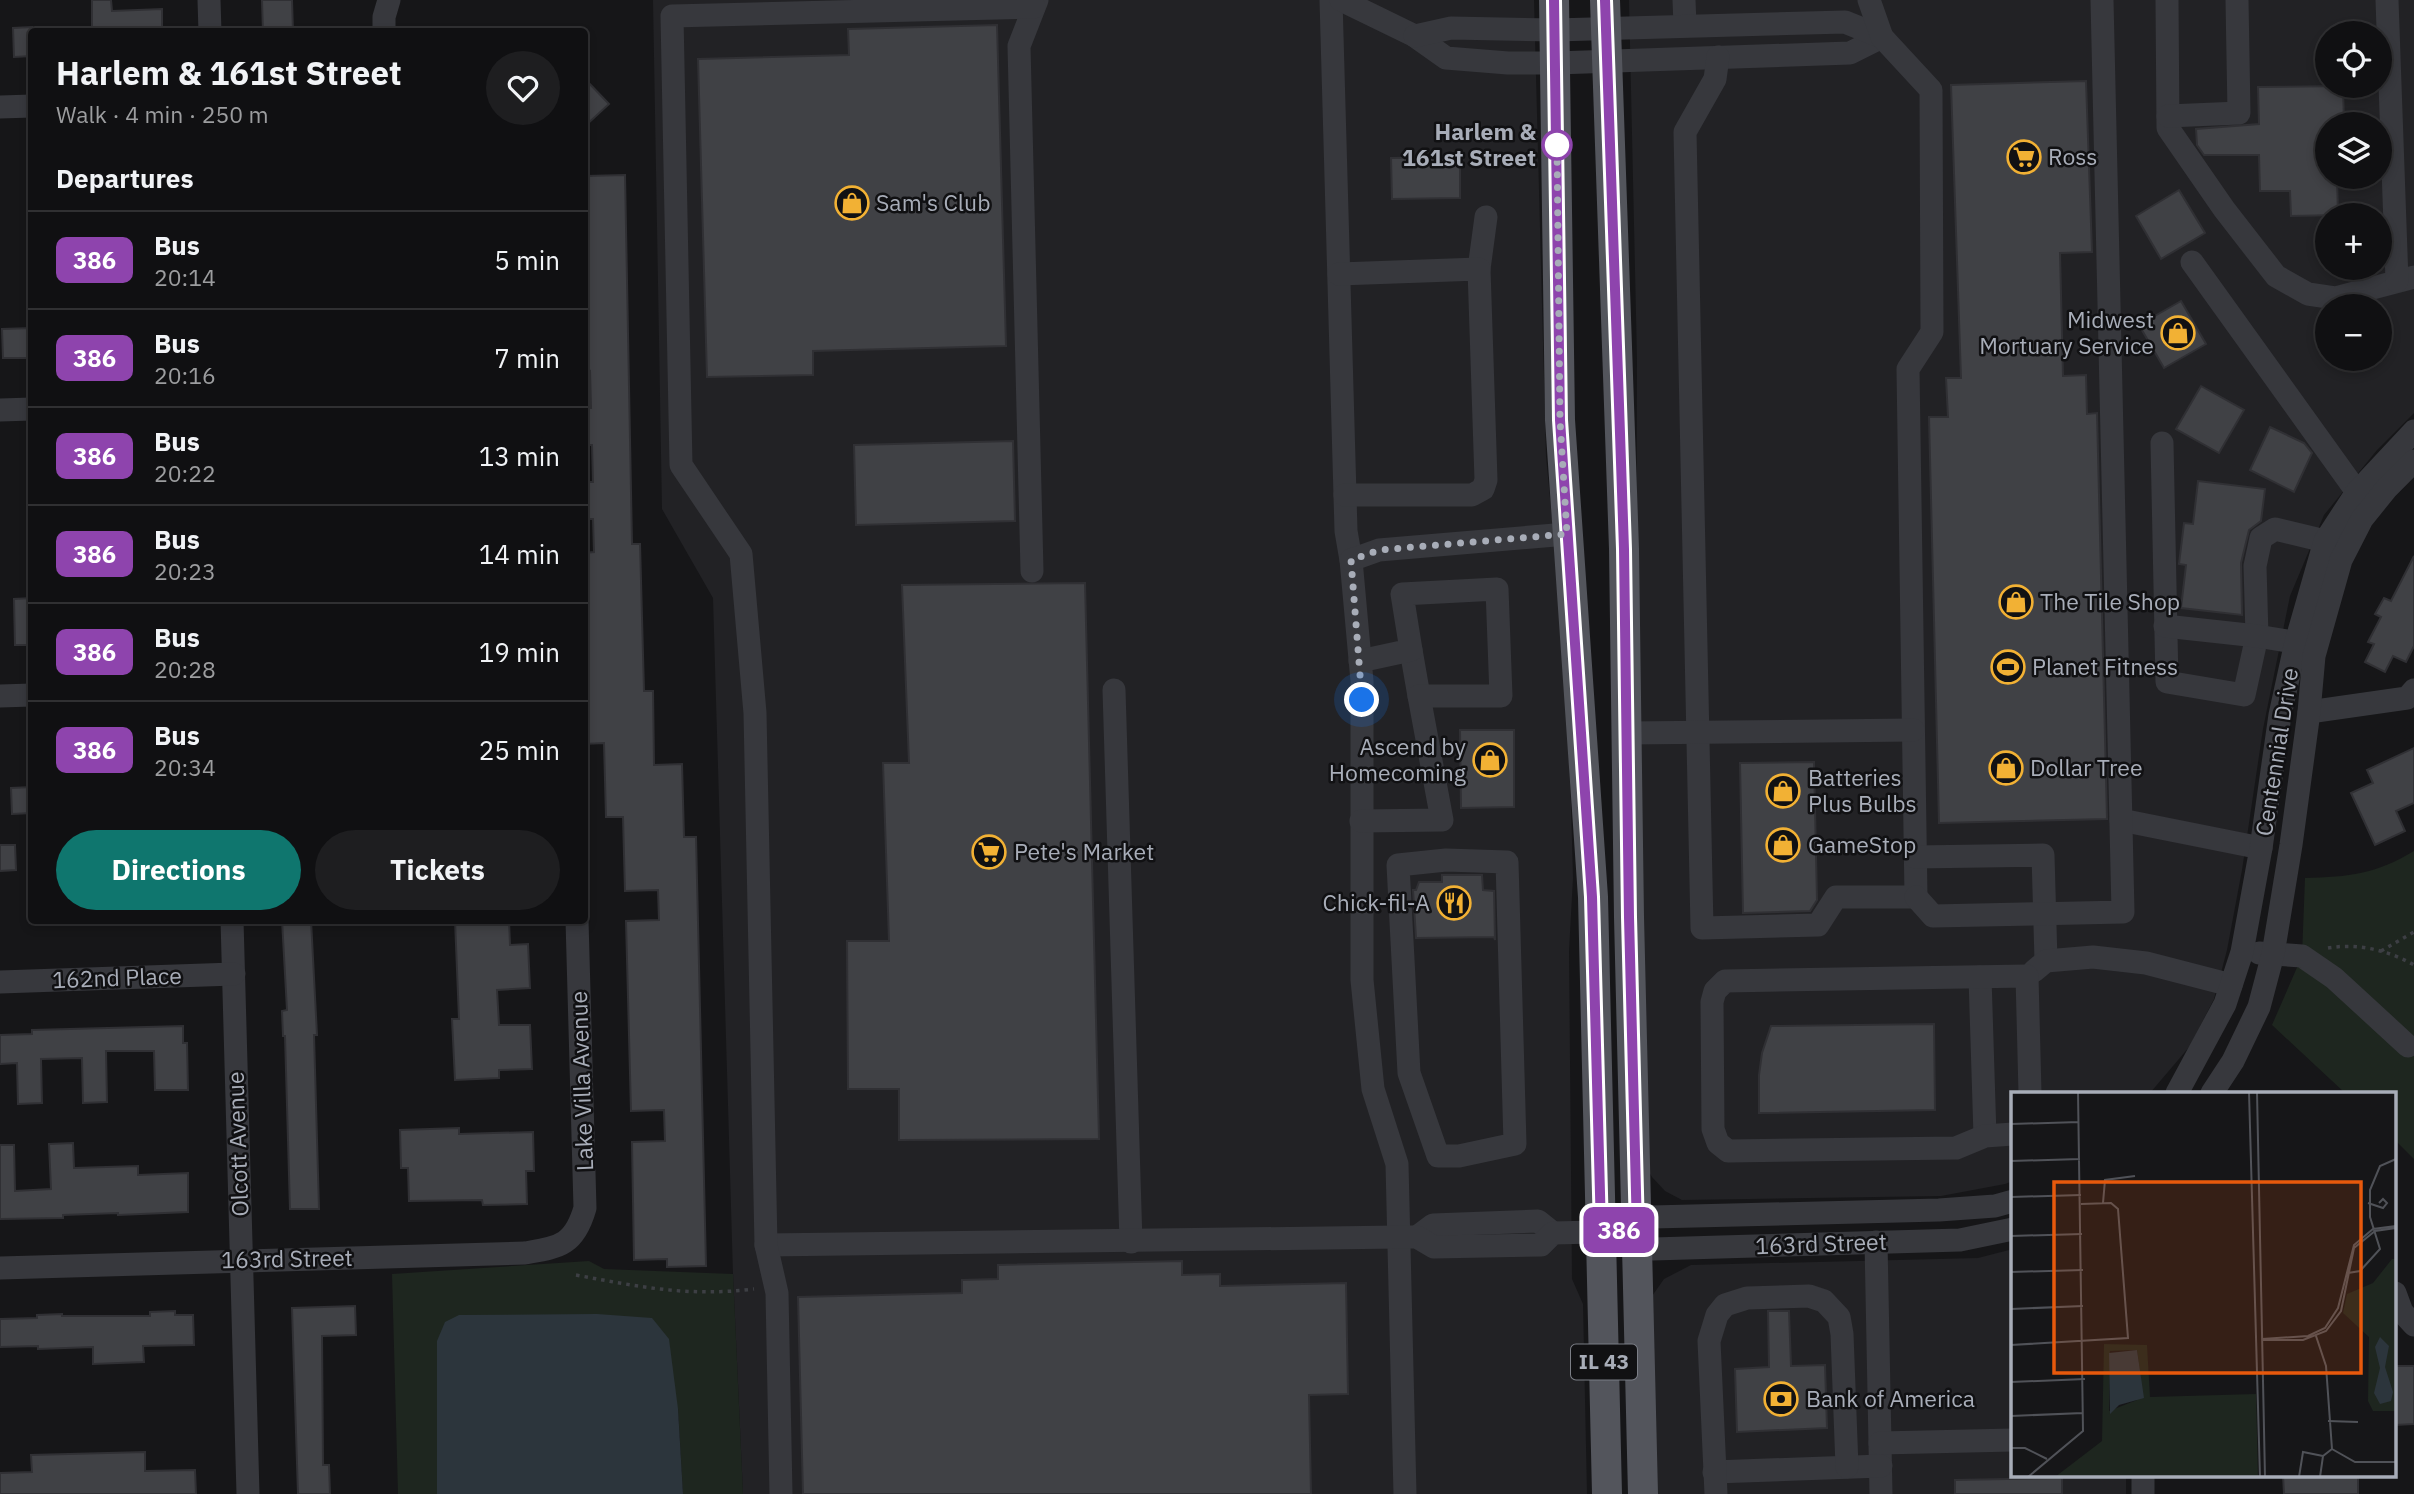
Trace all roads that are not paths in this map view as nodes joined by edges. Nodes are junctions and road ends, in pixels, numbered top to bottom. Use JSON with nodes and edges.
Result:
{"nodes":[{"id":1,"x":209,"y":0,"type":"edge"},
{"id":2,"x":389,"y":0,"type":"edge"},
{"id":3,"x":1331,"y":0,"type":"edge"},
{"id":4,"x":1341,"y":0,"type":"edge"},
{"id":5,"x":1554,"y":0,"type":"edge"},
{"id":6,"x":1684,"y":0,"type":"edge"},
{"id":7,"x":1869,"y":0,"type":"edge"},
{"id":8,"x":2102,"y":0,"type":"edge"},
{"id":9,"x":2167,"y":0,"type":"edge"},
{"id":10,"x":2237,"y":0,"type":"edge"},
{"id":11,"x":2387,"y":0,"type":"edge"},
{"id":12,"x":1035,"y":4,"type":"edge"},
{"id":13,"x":1605,"y":15,"type":"edge"},
{"id":14,"x":1685,"y":25,"type":"junction"},
{"id":15,"x":210,"y":28,"type":"edge"},
{"id":16,"x":384,"y":28,"type":"edge"},
{"id":17,"x":1555,"y":30,"type":"junction"},
{"id":18,"x":1415,"y":36,"type":"junction"},
{"id":19,"x":1882,"y":37,"type":"junction"},
{"id":20,"x":1718,"y":57,"type":"junction"},
{"id":21,"x":1606,"y":62,"type":"junction"},
{"id":22,"x":1556,"y":63,"type":"junction"},
{"id":23,"x":28,"y":106,"type":"edge"},
{"id":24,"x":0,"y":107,"type":"edge"},
{"id":25,"x":2168,"y":116,"type":"junction"},
{"id":26,"x":1486,"y":217,"type":"dead end"},
{"id":27,"x":2192,"y":262,"type":"dead end"},
{"id":28,"x":1479,"y":269,"type":"junction"},
{"id":29,"x":1339,"y":274,"type":"junction"},
{"id":30,"x":2406,"y":279,"type":"edge"},
{"id":31,"x":28,"y":409,"type":"edge"},
{"id":32,"x":0,"y":410,"type":"edge"},
{"id":33,"x":2414,"y":431,"type":"edge"},
{"id":34,"x":2162,"y":443,"type":"dead end"},
{"id":35,"x":2414,"y":461,"type":"edge"},
{"id":36,"x":1345,"y":495,"type":"junction"},
{"id":37,"x":2365,"y":499,"type":"junction"},
{"id":38,"x":1567,"y":534,"type":"junction"},
{"id":39,"x":2325,"y":541,"type":"junction"},
{"id":40,"x":1351,"y":560,"type":"junction"},
{"id":41,"x":1032,"y":571,"type":"dead end"},
{"id":42,"x":2165,"y":626,"type":"junction"},
{"id":43,"x":2257,"y":636,"type":"junction"},
{"id":44,"x":2306,"y":644,"type":"junction"},
{"id":45,"x":1411,"y":650,"type":"junction"},
{"id":46,"x":1360,"y":661,"type":"junction"},
{"id":47,"x":1114,"y":690,"type":"dead end"},
{"id":48,"x":2414,"y":690,"type":"edge"},
{"id":49,"x":28,"y":695,"type":"edge"},
{"id":50,"x":0,"y":696,"type":"edge"},
{"id":51,"x":1419,"y":696,"type":"junction"},
{"id":52,"x":2309,"y":712,"type":"junction"},
{"id":53,"x":1913,"y":730,"type":"junction"},
{"id":54,"x":1627,"y":733,"type":"junction"},
{"id":55,"x":1698,"y":733,"type":"junction"},
{"id":56,"x":2121,"y":820,"type":"junction"},
{"id":57,"x":1361,"y":821,"type":"junction"},
{"id":58,"x":2261,"y":848,"type":"junction"},
{"id":59,"x":1915,"y":857,"type":"junction"},
{"id":60,"x":1916,"y":897,"type":"junction"},
{"id":61,"x":2043,"y":915,"type":"junction"},
{"id":62,"x":232,"y":924,"type":"edge"},
{"id":63,"x":577,"y":924,"type":"edge"},
{"id":64,"x":2242,"y":952,"type":"junction"},
{"id":65,"x":2273,"y":954,"type":"junction"},
{"id":66,"x":2046,"y":961,"type":"junction"},
{"id":67,"x":234,"y":974,"type":"junction"},
{"id":68,"x":2027,"y":976,"type":"junction"},
{"id":69,"x":1980,"y":977,"type":"junction"},
{"id":70,"x":1403,"y":978,"type":"joint"},
{"id":71,"x":0,"y":982,"type":"edge"},
{"id":72,"x":2231,"y":985,"type":"junction"},
{"id":73,"x":2408,"y":1046,"type":"dead end"},
{"id":74,"x":2030,"y":1092,"type":"edge"},
{"id":75,"x":2179,"y":1092,"type":"edge"},
{"id":76,"x":2213,"y":1092,"type":"edge"},
{"id":77,"x":2011,"y":1134,"type":"edge"},
{"id":78,"x":1985,"y":1136,"type":"junction"},
{"id":79,"x":2011,"y":1202,"type":"edge"},
{"id":80,"x":1856,"y":1212,"type":"junction"},
{"id":81,"x":2011,"y":1229,"type":"edge"},
{"id":82,"x":1601,"y":1230,"type":"junction"},
{"id":83,"x":1637,"y":1231,"type":"junction"},
{"id":84,"x":1408,"y":1237,"type":"junction"},
{"id":85,"x":569,"y":1238,"type":"joint"},
{"id":86,"x":1131,"y":1242,"type":"junction"},
{"id":87,"x":1866,"y":1242,"type":"junction"},
{"id":88,"x":766,"y":1245,"type":"junction"},
{"id":89,"x":242,"y":1260,"type":"junction"},
{"id":90,"x":0,"y":1268,"type":"edge"},
{"id":91,"x":2396,"y":1296,"type":"edge"},
{"id":92,"x":2414,"y":1325,"type":"edge"},
{"id":93,"x":2011,"y":1440,"type":"edge"},
{"id":94,"x":1880,"y":1443,"type":"junction"},
{"id":95,"x":1881,"y":1466,"type":"junction"},
{"id":96,"x":1847,"y":1467,"type":"junction"},
{"id":97,"x":2143,"y":1476,"type":"edge"},
{"id":98,"x":1715,"y":1483,"type":"edge"},
{"id":99,"x":248,"y":1494,"type":"edge"},
{"id":100,"x":780,"y":1494,"type":"edge"},
{"id":101,"x":1405,"y":1494,"type":"edge"},
{"id":102,"x":1607,"y":1494,"type":"edge"},
{"id":103,"x":1643,"y":1494,"type":"edge"},
{"id":104,"x":1881,"y":1494,"type":"edge"},
{"id":105,"x":2143,"y":1494,"type":"edge"}],
"edges":[{"from":1,"to":15,"type":"street"},
{"from":2,"to":16,"type":"street"},
{"from":3,"to":29,"type":"street"},
{"from":4,"to":18,"type":"street"},
{"from":5,"to":17,"type":"main road","number":"IL 43"},
{"from":6,"to":14,"type":"street"},
{"from":7,"to":19,"type":"street"},
{"from":8,"to":56,"type":"street"},
{"from":9,"to":25,"type":"street"},
{"from":10,"to":25,"type":"street"},
{"from":11,"to":30,"type":"street"},
{"from":12,"to":41,"type":"street"},
{"from":12,"to":88,"type":"street"},
{"from":13,"to":14,"type":"street"},
{"from":13,"to":17,"type":"street"},
{"from":13,"to":21,"type":"main road","number":"IL 43"},
{"from":14,"to":19,"type":"street"},
{"from":17,"to":18,"type":"street"},
{"from":17,"to":22,"type":"main road","number":"IL 43"},
{"from":18,"to":22,"type":"street"},
{"from":19,"to":20,"type":"street"},
{"from":19,"to":53,"type":"street"},
{"from":20,"to":21,"type":"street"},
{"from":20,"to":55,"type":"street"},
{"from":21,"to":22,"type":"street"},
{"from":21,"to":54,"type":"main road","number":"IL 43"},
{"from":22,"to":38,"type":"main road","number":"IL 43"},
{"from":23,"to":24,"type":"street"},
{"from":25,"to":30,"type":"street"},
{"from":26,"to":28,"type":"street"},
{"from":27,"to":37,"type":"street"},
{"from":28,"to":29,"type":"street"},
{"from":28,"to":36,"type":"street"},
{"from":29,"to":36,"type":"street"},
{"from":31,"to":32,"type":"street"},
{"from":33,"to":37,"type":"street","name":"Centennial Drive"},
{"from":34,"to":42,"type":"street"},
{"from":35,"to":37,"type":"street","name":"Centennial Drive"},
{"from":36,"to":40,"type":"street"},
{"from":37,"to":39,"type":"street","name":"Centennial Drive"},
{"from":37,"to":44,"type":"street","name":"Centennial Drive"},
{"from":38,"to":40,"type":"street"},
{"from":38,"to":82,"type":"main road","number":"IL 43"},
{"from":39,"to":43,"type":"street"},
{"from":39,"to":44,"type":"street","name":"Centennial Drive"},
{"from":40,"to":46,"type":"street"},
{"from":42,"to":43,"type":"street"},
{"from":42,"to":43,"type":"street"},
{"from":43,"to":44,"type":"street"},
{"from":44,"to":52,"type":"street","name":"Centennial Drive"},
{"from":44,"to":58,"type":"street","name":"Centennial Drive"},
{"from":45,"to":46,"type":"street"},
{"from":45,"to":51,"type":"street"},
{"from":45,"to":51,"type":"street"},
{"from":46,"to":57,"type":"street"},
{"from":47,"to":86,"type":"street"},
{"from":48,"to":52,"type":"street"},
{"from":49,"to":50,"type":"street"},
{"from":51,"to":57,"type":"street"},
{"from":52,"to":65,"type":"street","name":"Centennial Drive"},
{"from":53,"to":55,"type":"street"},
{"from":53,"to":59,"type":"street"},
{"from":54,"to":55,"type":"street"},
{"from":54,"to":83,"type":"main road","number":"IL 43"},
{"from":55,"to":60,"type":"street"},
{"from":56,"to":58,"type":"street"},
{"from":56,"to":61,"type":"street"},
{"from":57,"to":84,"type":"street"},
{"from":58,"to":64,"type":"street","name":"Centennial Drive"},
{"from":59,"to":60,"type":"street"},
{"from":59,"to":61,"type":"street"},
{"from":60,"to":61,"type":"street"},
{"from":61,"to":66,"type":"street"},
{"from":62,"to":67,"type":"street","name":"Olcott Avenue"},
{"from":63,"to":85,"type":"street","name":"Lake Villa Avenue"},
{"from":64,"to":65,"type":"street"},
{"from":64,"to":72,"type":"street","name":"Centennial Drive"},
{"from":65,"to":73,"type":"street"},
{"from":65,"to":76,"type":"street","name":"Centennial Drive"},
{"from":66,"to":68,"type":"street"},
{"from":66,"to":72,"type":"street"},
{"from":67,"to":71,"type":"street","name":"162nd Place"},
{"from":67,"to":89,"type":"street","name":"Olcott Avenue"},
{"from":68,"to":69,"type":"street"},
{"from":68,"to":74,"type":"street"},
{"from":69,"to":78,"type":"street"},
{"from":69,"to":78,"type":"street"},
{"from":70,"to":70,"type":"street"},
{"from":72,"to":75,"type":"street","name":"Centennial Drive"},
{"from":77,"to":78,"type":"street"},
{"from":79,"to":80,"type":"street","name":"163rd Street"},
{"from":80,"to":83,"type":"street","name":"163rd Street"},
{"from":80,"to":87,"type":"street"},
{"from":81,"to":87,"type":"street","name":"163rd Street"},
{"from":82,"to":83,"type":"street","name":"163rd Street"},
{"from":82,"to":84,"type":"street","name":"163rd Street"},
{"from":82,"to":102,"type":"main road","number":"IL 43"},
{"from":83,"to":87,"type":"street","name":"163rd Street"},
{"from":83,"to":103,"type":"main road","number":"IL 43"},
{"from":84,"to":86,"type":"street"},
{"from":84,"to":101,"type":"street"},
{"from":85,"to":89,"type":"street","name":"163rd Street"},
{"from":86,"to":88,"type":"street"},
{"from":87,"to":94,"type":"street"},
{"from":88,"to":100,"type":"street"},
{"from":89,"to":90,"type":"street","name":"163rd Street"},
{"from":89,"to":99,"type":"street","name":"Olcott Avenue"},
{"from":91,"to":92,"type":"street"},
{"from":93,"to":94,"type":"street"},
{"from":94,"to":95,"type":"street"},
{"from":95,"to":96,"type":"street"},
{"from":95,"to":104,"type":"street"},
{"from":96,"to":98,"type":"street"},
{"from":96,"to":98,"type":"street"},
{"from":97,"to":105,"type":"street"}]}
